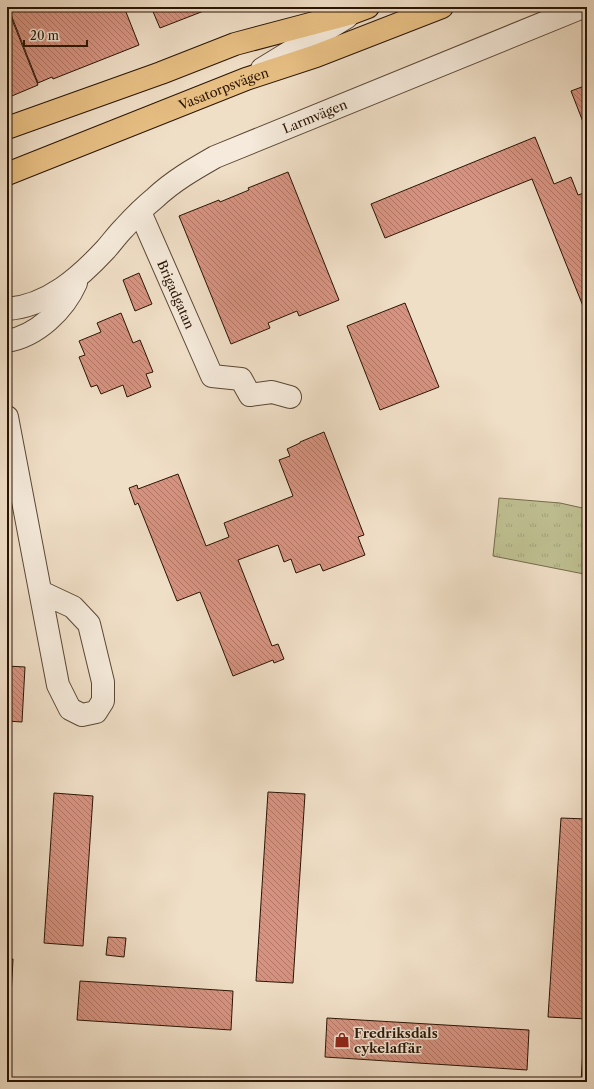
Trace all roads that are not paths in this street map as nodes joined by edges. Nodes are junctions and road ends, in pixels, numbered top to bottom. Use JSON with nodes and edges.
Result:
{"nodes":[{"id":1,"x":442,"y":7,"type":"edge"},
{"id":2,"x":583,"y":7,"type":"edge"},
{"id":3,"x":360,"y":10,"type":"edge"},
{"id":4,"x":246,"y":80,"type":"junction"},
{"id":5,"x":7,"y":128,"type":"edge"},
{"id":6,"x":7,"y":174,"type":"edge"},
{"id":7,"x":140,"y":212,"type":"junction"},
{"id":8,"x":79,"y":276,"type":"junction"},
{"id":9,"x":7,"y":309,"type":"edge"},
{"id":10,"x":7,"y":341,"type":"edge"},
{"id":11,"x":290,"y":396,"type":"dead end"},
{"id":12,"x":7,"y":417,"type":"edge"},
{"id":13,"x":40,"y":592,"type":"junction"}],
"edges":[{"from":1,"to":4,"type":"main road","name":"Vasatorpsvägen"},
{"from":2,"to":7,"type":"street","name":"Larmvägen"},
{"from":3,"to":4,"type":"street"},
{"from":3,"to":5,"type":"main road"},
{"from":4,"to":6,"type":"main road","name":"Vasatorpsvägen"},
{"from":7,"to":8,"type":"street","name":"Larmvägen"},
{"from":7,"to":11,"type":"street","name":"Brigadgatan"},
{"from":8,"to":9,"type":"street","name":"Larmvägen"},
{"from":8,"to":10,"type":"street","name":"Larmvägen"},
{"from":12,"to":13,"type":"street"},
{"from":13,"to":13,"type":"street"}]}
